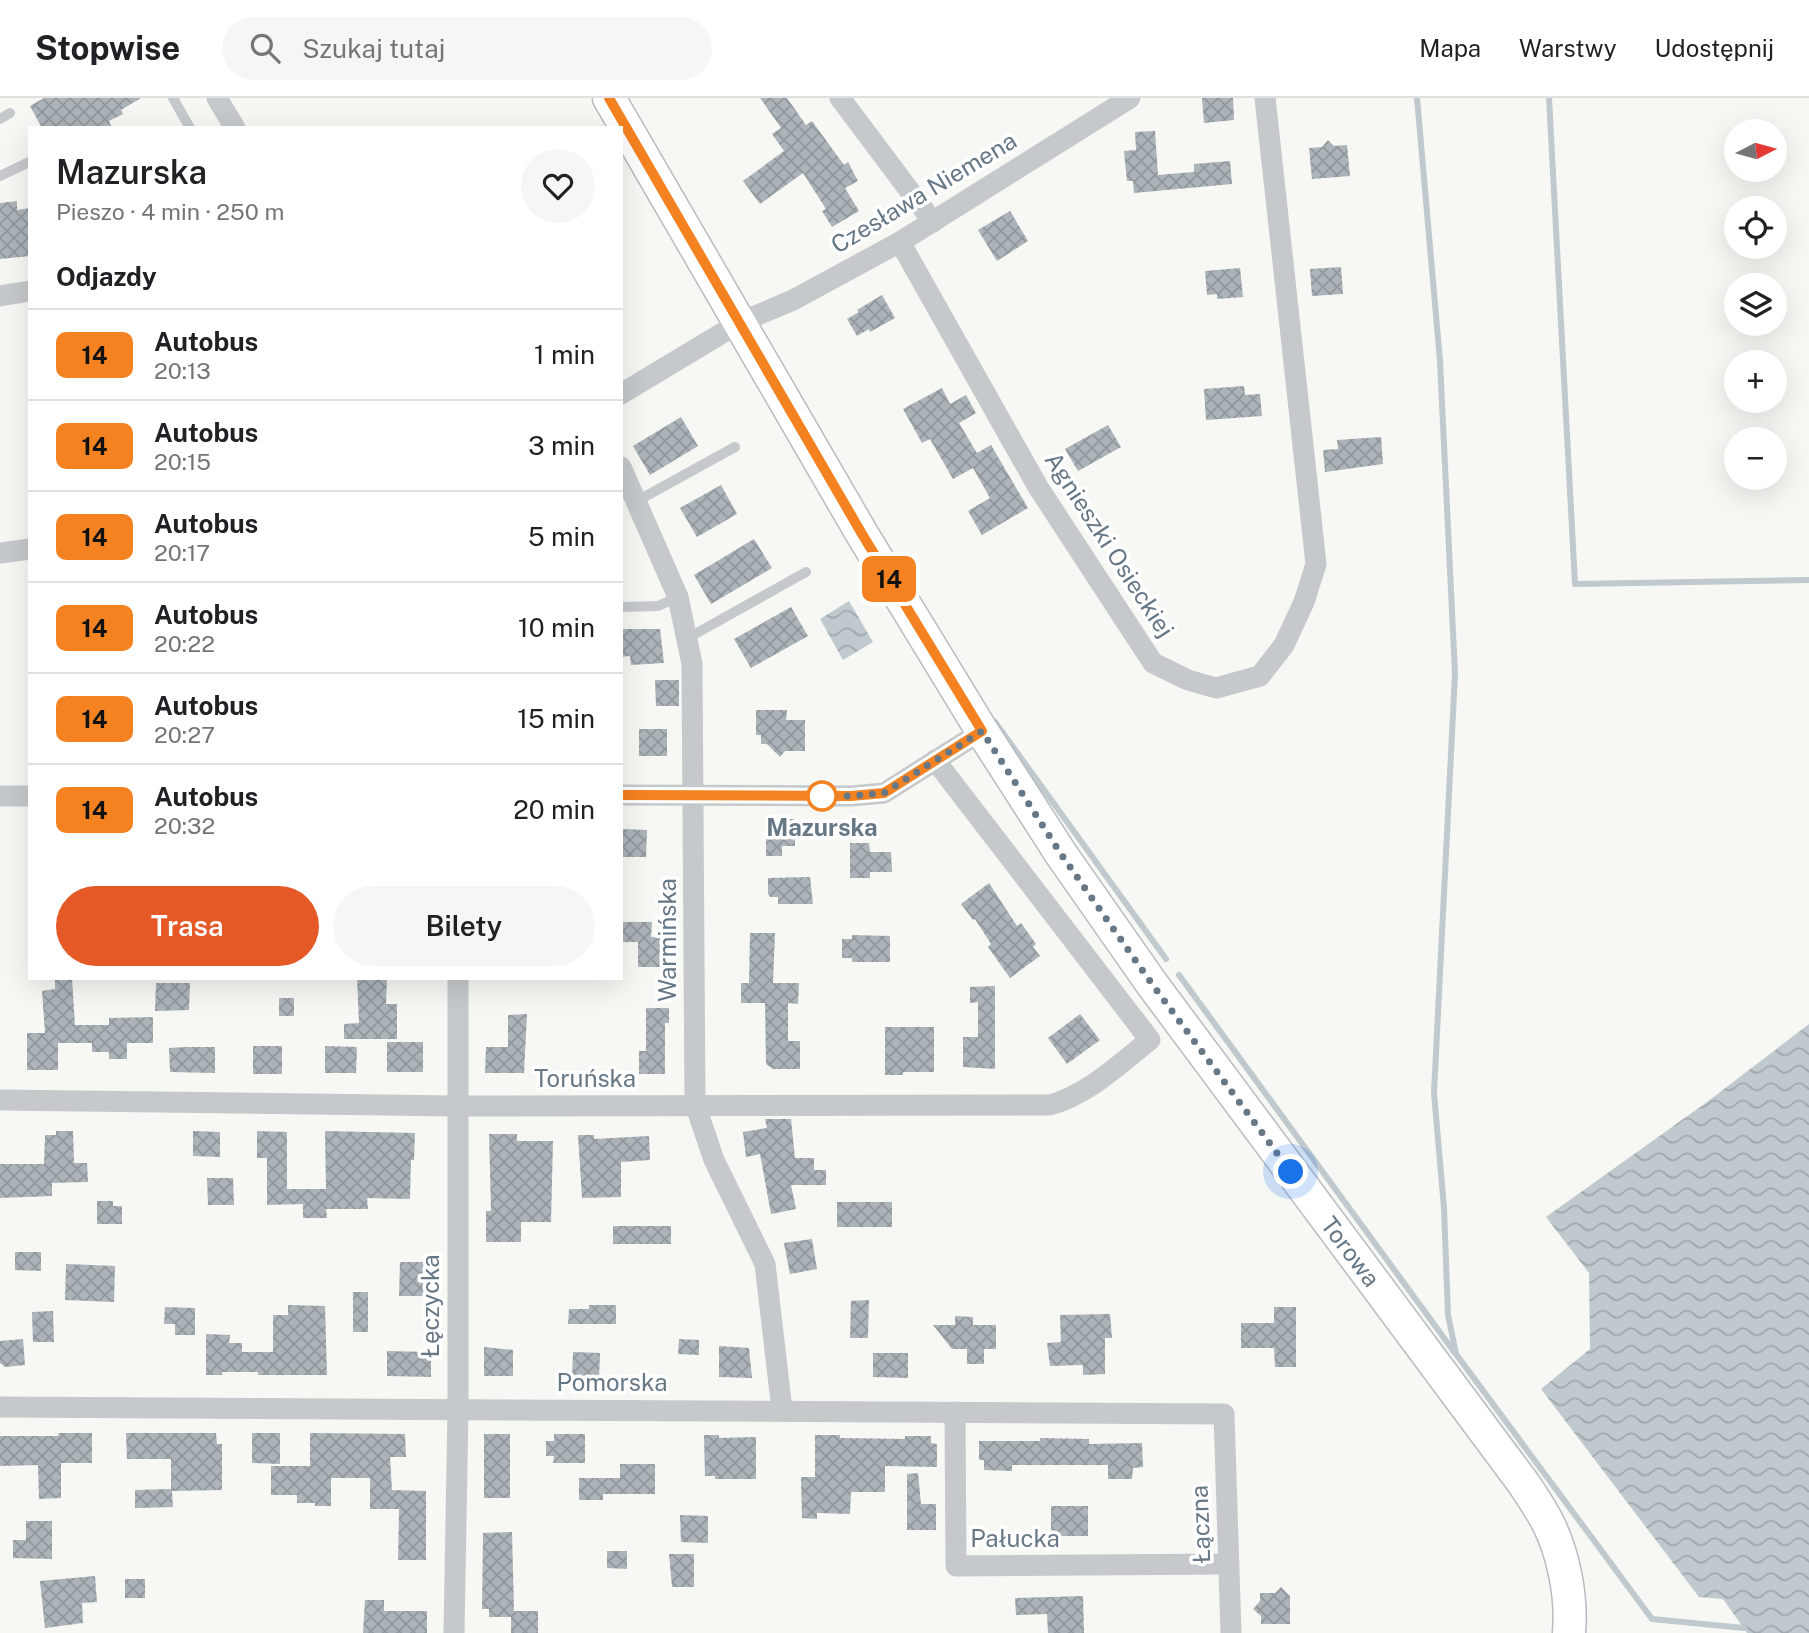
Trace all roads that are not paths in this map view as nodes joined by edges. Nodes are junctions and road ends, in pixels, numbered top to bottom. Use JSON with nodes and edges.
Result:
{"nodes":[{"id":1,"x":173,"y":98,"type":"edge"},
{"id":2,"x":218,"y":98,"type":"edge"},
{"id":3,"x":609,"y":98,"type":"edge"},
{"id":4,"x":840,"y":98,"type":"edge"},
{"id":5,"x":1130,"y":98,"type":"edge"},
{"id":6,"x":1265,"y":98,"type":"edge"},
{"id":7,"x":189,"y":126,"type":"edge"},
{"id":8,"x":234,"y":126,"type":"edge"},
{"id":9,"x":28,"y":162,"type":"edge"},
{"id":10,"x":0,"y":176,"type":"edge"},
{"id":11,"x":933,"y":222,"type":"junction"},
{"id":12,"x":900,"y":242,"type":"junction"},
{"id":13,"x":28,"y":292,"type":"edge"},
{"id":14,"x":0,"y":296,"type":"edge"},
{"id":15,"x":740,"y":323,"type":"junction"},
{"id":16,"x":623,"y":393,"type":"edge"},
{"id":17,"x":735,"y":447,"type":"dead end"},
{"id":18,"x":623,"y":471,"type":"edge"},
{"id":19,"x":637,"y":501,"type":"junction"},
{"id":20,"x":28,"y":549,"type":"edge"},
{"id":21,"x":0,"y":553,"type":"edge"},
{"id":22,"x":806,"y":572,"type":"dead end"},
{"id":23,"x":678,"y":597,"type":"junction"},
{"id":24,"x":623,"y":607,"type":"edge"},
{"id":25,"x":688,"y":638,"type":"junction"},
{"id":26,"x":982,"y":731,"type":"junction"},
{"id":27,"x":934,"y":760,"type":"junction"},
{"id":28,"x":623,"y":795,"type":"edge"},
{"id":29,"x":694,"y":795,"type":"junction"},
{"id":30,"x":0,"y":796,"type":"edge"},
{"id":31,"x":28,"y":796,"type":"edge"},
{"id":32,"x":458,"y":980,"type":"edge"},
{"id":33,"x":0,"y":1100,"type":"edge"},
{"id":34,"x":695,"y":1104,"type":"junction"},
{"id":35,"x":457,"y":1106,"type":"junction"},
{"id":36,"x":0,"y":1406,"type":"edge"},
{"id":37,"x":458,"y":1408,"type":"junction"},
{"id":38,"x":782,"y":1410,"type":"junction"},
{"id":39,"x":955,"y":1412,"type":"junction"},
{"id":40,"x":1224,"y":1414,"type":"joint"},
{"id":41,"x":1229,"y":1564,"type":"junction"},
{"id":42,"x":454,"y":1633,"type":"edge"},
{"id":43,"x":1231,"y":1633,"type":"edge"},
{"id":44,"x":1569,"y":1633,"type":"edge"}],
"edges":[{"from":1,"to":7,"type":"lane"},
{"from":2,"to":8,"type":"street"},
{"from":3,"to":15,"type":"street","name":"Torowa"},
{"from":4,"to":11,"type":"street"},
{"from":5,"to":11,"type":"street","name":"Czesława Niemena"},
{"from":6,"to":12,"type":"street","name":"Agnieszki Osieckiej"},
{"from":9,"to":10,"type":"lane"},
{"from":11,"to":12,"type":"street","name":"Czesława Niemena"},
{"from":12,"to":15,"type":"street","name":"Czesława Niemena"},
{"from":13,"to":14,"type":"street"},
{"from":15,"to":16,"type":"street","name":"Czesława Niemena"},
{"from":15,"to":26,"type":"street","name":"Torowa"},
{"from":17,"to":19,"type":"lane"},
{"from":18,"to":19,"type":"street","name":"Warmińska"},
{"from":19,"to":23,"type":"street","name":"Warmińska"},
{"from":20,"to":21,"type":"street"},
{"from":22,"to":25,"type":"lane"},
{"from":23,"to":24,"type":"lane"},
{"from":23,"to":25,"type":"street","name":"Warmińska"},
{"from":25,"to":29,"type":"street","name":"Warmińska"},
{"from":26,"to":27,"type":"street"},
{"from":26,"to":44,"type":"street","name":"Torowa"},
{"from":27,"to":29,"type":"street"},
{"from":27,"to":34,"type":"street","name":"Toruńska"},
{"from":28,"to":29,"type":"street"},
{"from":29,"to":34,"type":"street","name":"Warmińska"},
{"from":30,"to":31,"type":"street"},
{"from":32,"to":35,"type":"street","name":"Łęczycka"},
{"from":33,"to":35,"type":"street","name":"Toruńska"},
{"from":34,"to":35,"type":"street","name":"Toruńska"},
{"from":34,"to":38,"type":"street","name":"Warmińska"},
{"from":35,"to":37,"type":"street","name":"Łęczycka"},
{"from":36,"to":37,"type":"street","name":"Pomorska"},
{"from":37,"to":38,"type":"street","name":"Pomorska"},
{"from":37,"to":42,"type":"street","name":"Łęczycka"},
{"from":38,"to":39,"type":"street","name":"Pomorska"},
{"from":39,"to":40,"type":"street","name":"Pomorska"},
{"from":39,"to":41,"type":"street","name":"Pałucka"},
{"from":40,"to":41,"type":"street","name":"Łączna"},
{"from":41,"to":43,"type":"street","name":"Łączna"}]}
